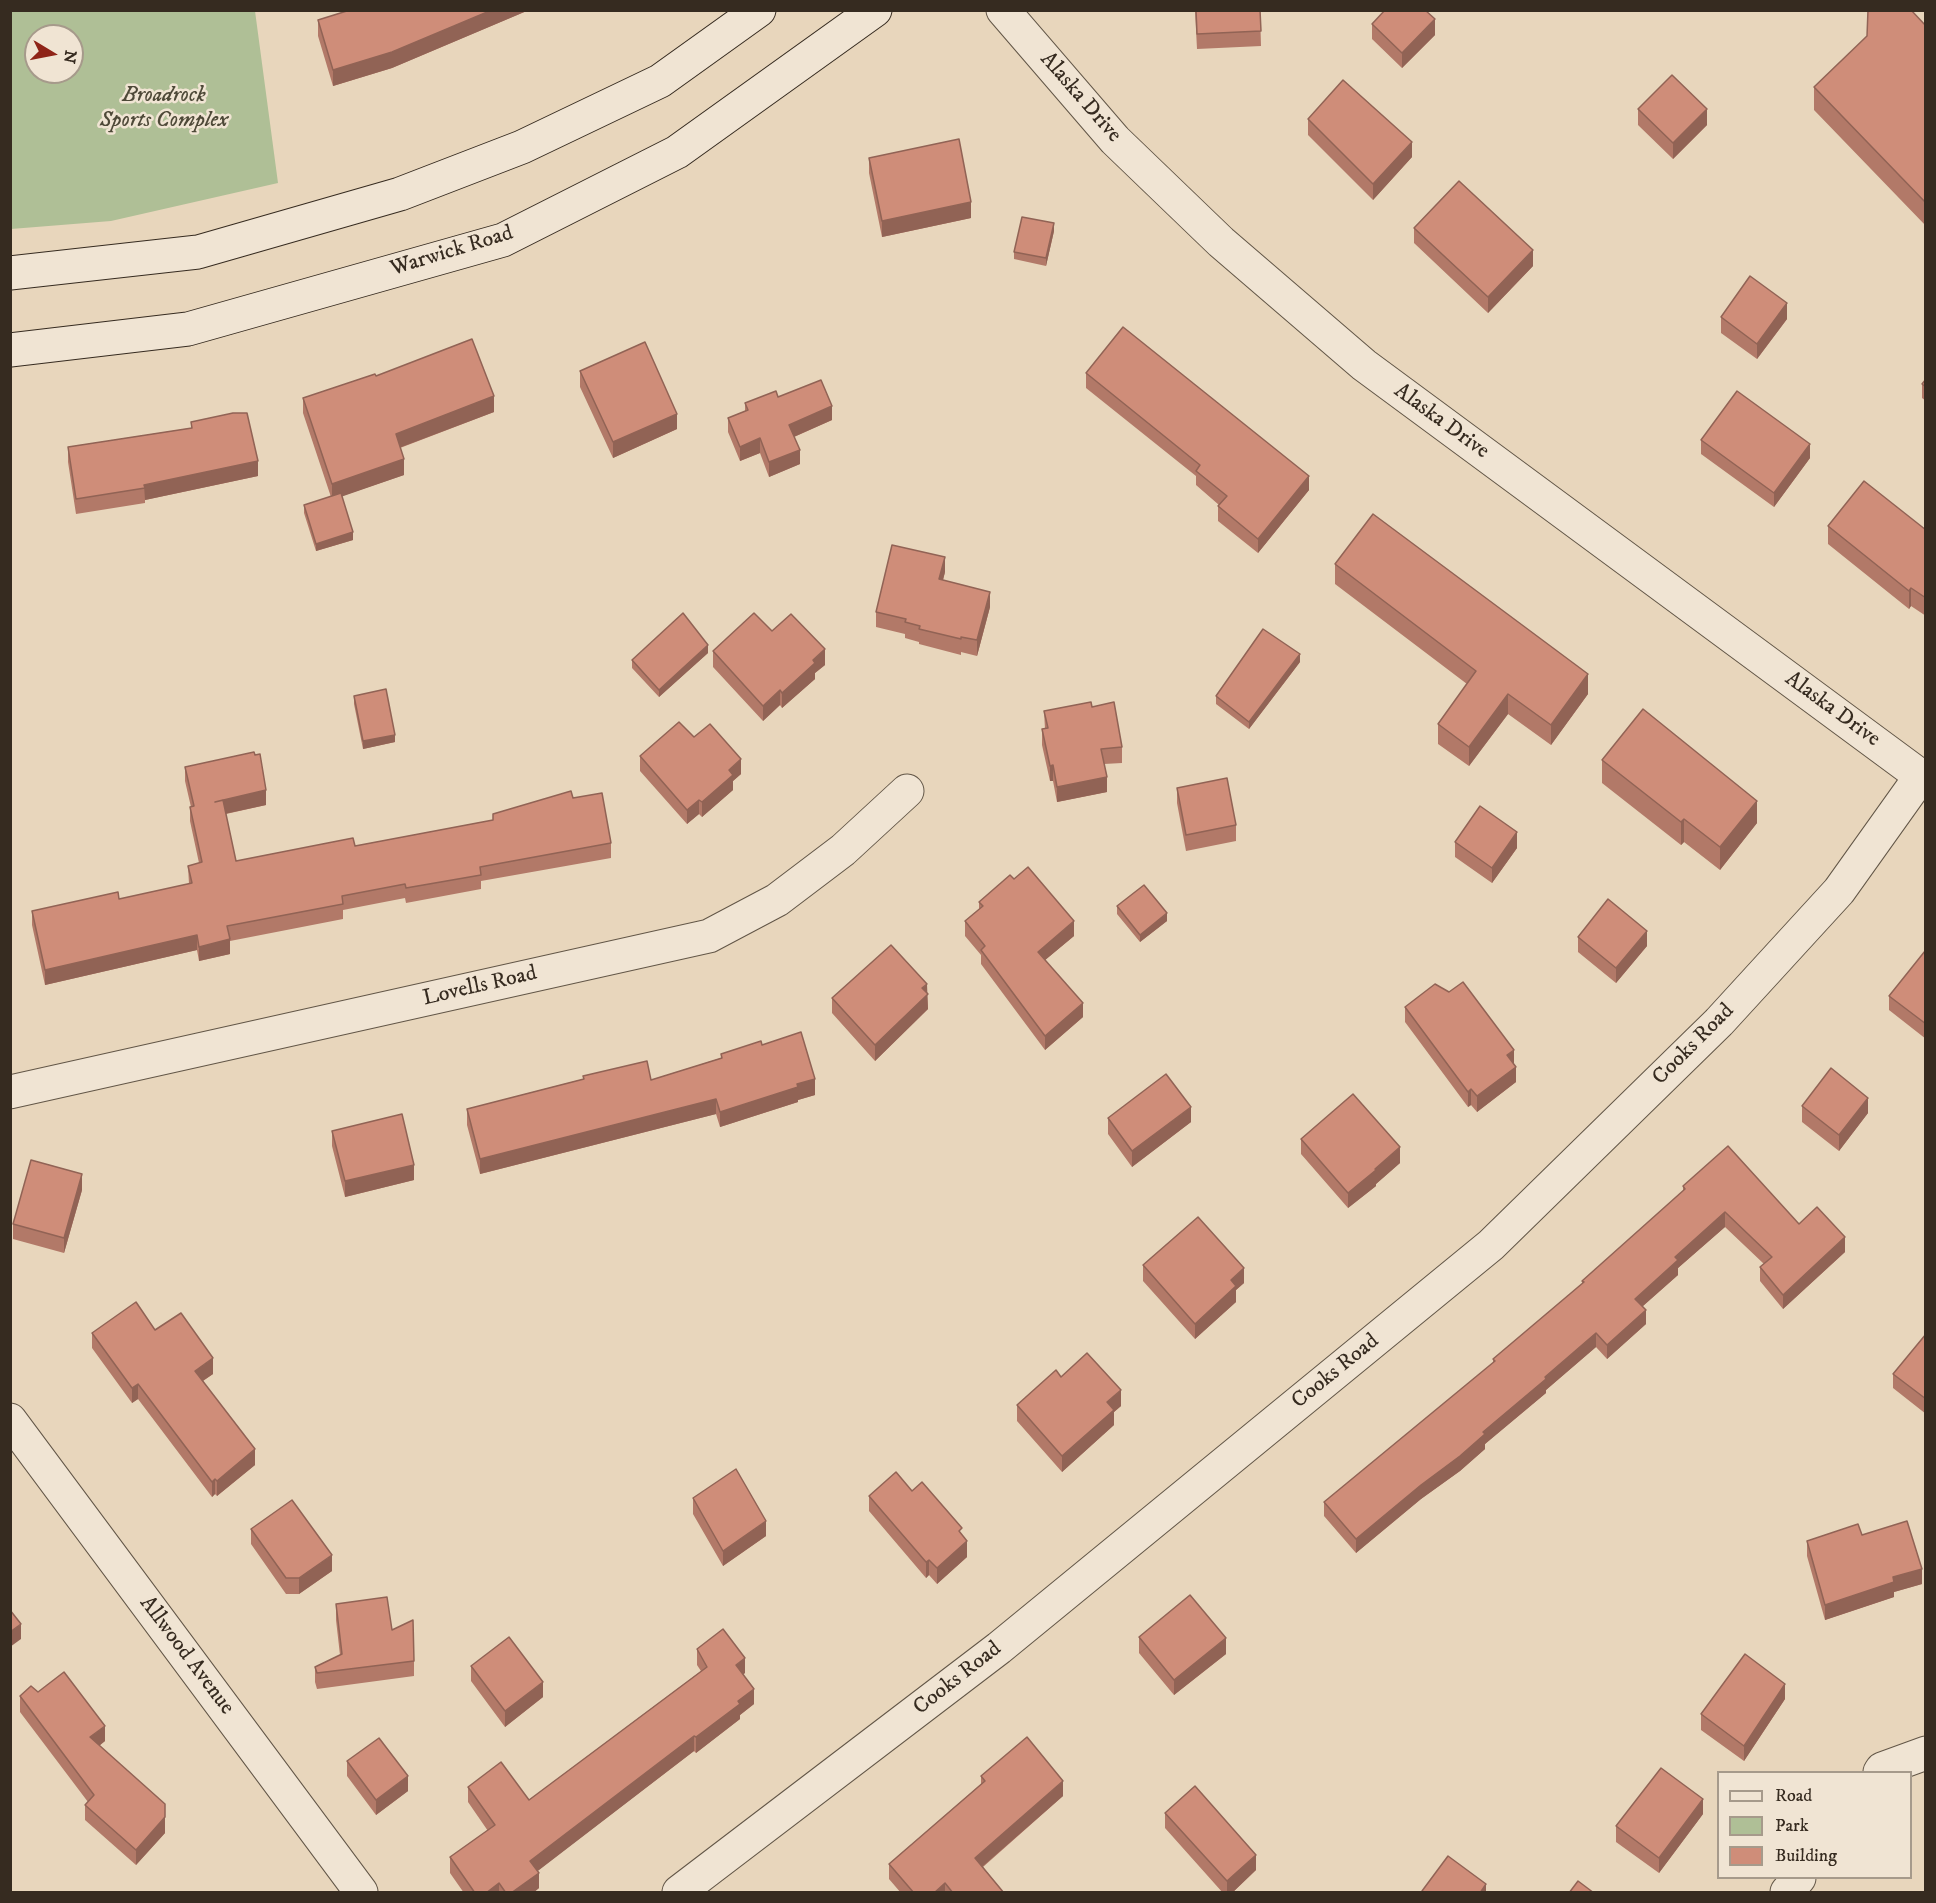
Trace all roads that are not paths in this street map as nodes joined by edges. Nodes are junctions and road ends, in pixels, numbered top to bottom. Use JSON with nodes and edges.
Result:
{"nodes":[{"id":1,"x":759,"y":10,"type":"edge"},
{"id":2,"x":875,"y":10,"type":"edge"},
{"id":3,"x":1003,"y":10,"type":"edge"},
{"id":4,"x":10,"y":273,"type":"edge"},
{"id":5,"x":10,"y":350,"type":"edge"},
{"id":6,"x":1923,"y":778,"type":"edge"},
{"id":7,"x":907,"y":791,"type":"dead end"},
{"id":8,"x":10,"y":1092,"type":"edge"},
{"id":9,"x":10,"y":1420,"type":"edge"},
{"id":10,"x":1926,"y":1753,"type":"edge"},
{"id":11,"x":1881,"y":1771,"type":"edge"},
{"id":12,"x":1798,"y":1879,"type":"edge"},
{"id":13,"x":361,"y":1893,"type":"edge"},
{"id":14,"x":679,"y":1893,"type":"edge"},
{"id":15,"x":1787,"y":1893,"type":"edge"}],
"edges":[{"from":1,"to":4,"type":"street"},
{"from":2,"to":5,"type":"street","name":"Warwick Road"},
{"from":3,"to":6,"type":"street","name":"Alaska Drive"},
{"from":6,"to":14,"type":"street","name":"Cooks Road"},
{"from":7,"to":8,"type":"street","name":"Lovells Road"},
{"from":9,"to":13,"type":"street","name":"Allwood Avenue"},
{"from":10,"to":11,"type":"street"},
{"from":12,"to":15,"type":"street"}]}
